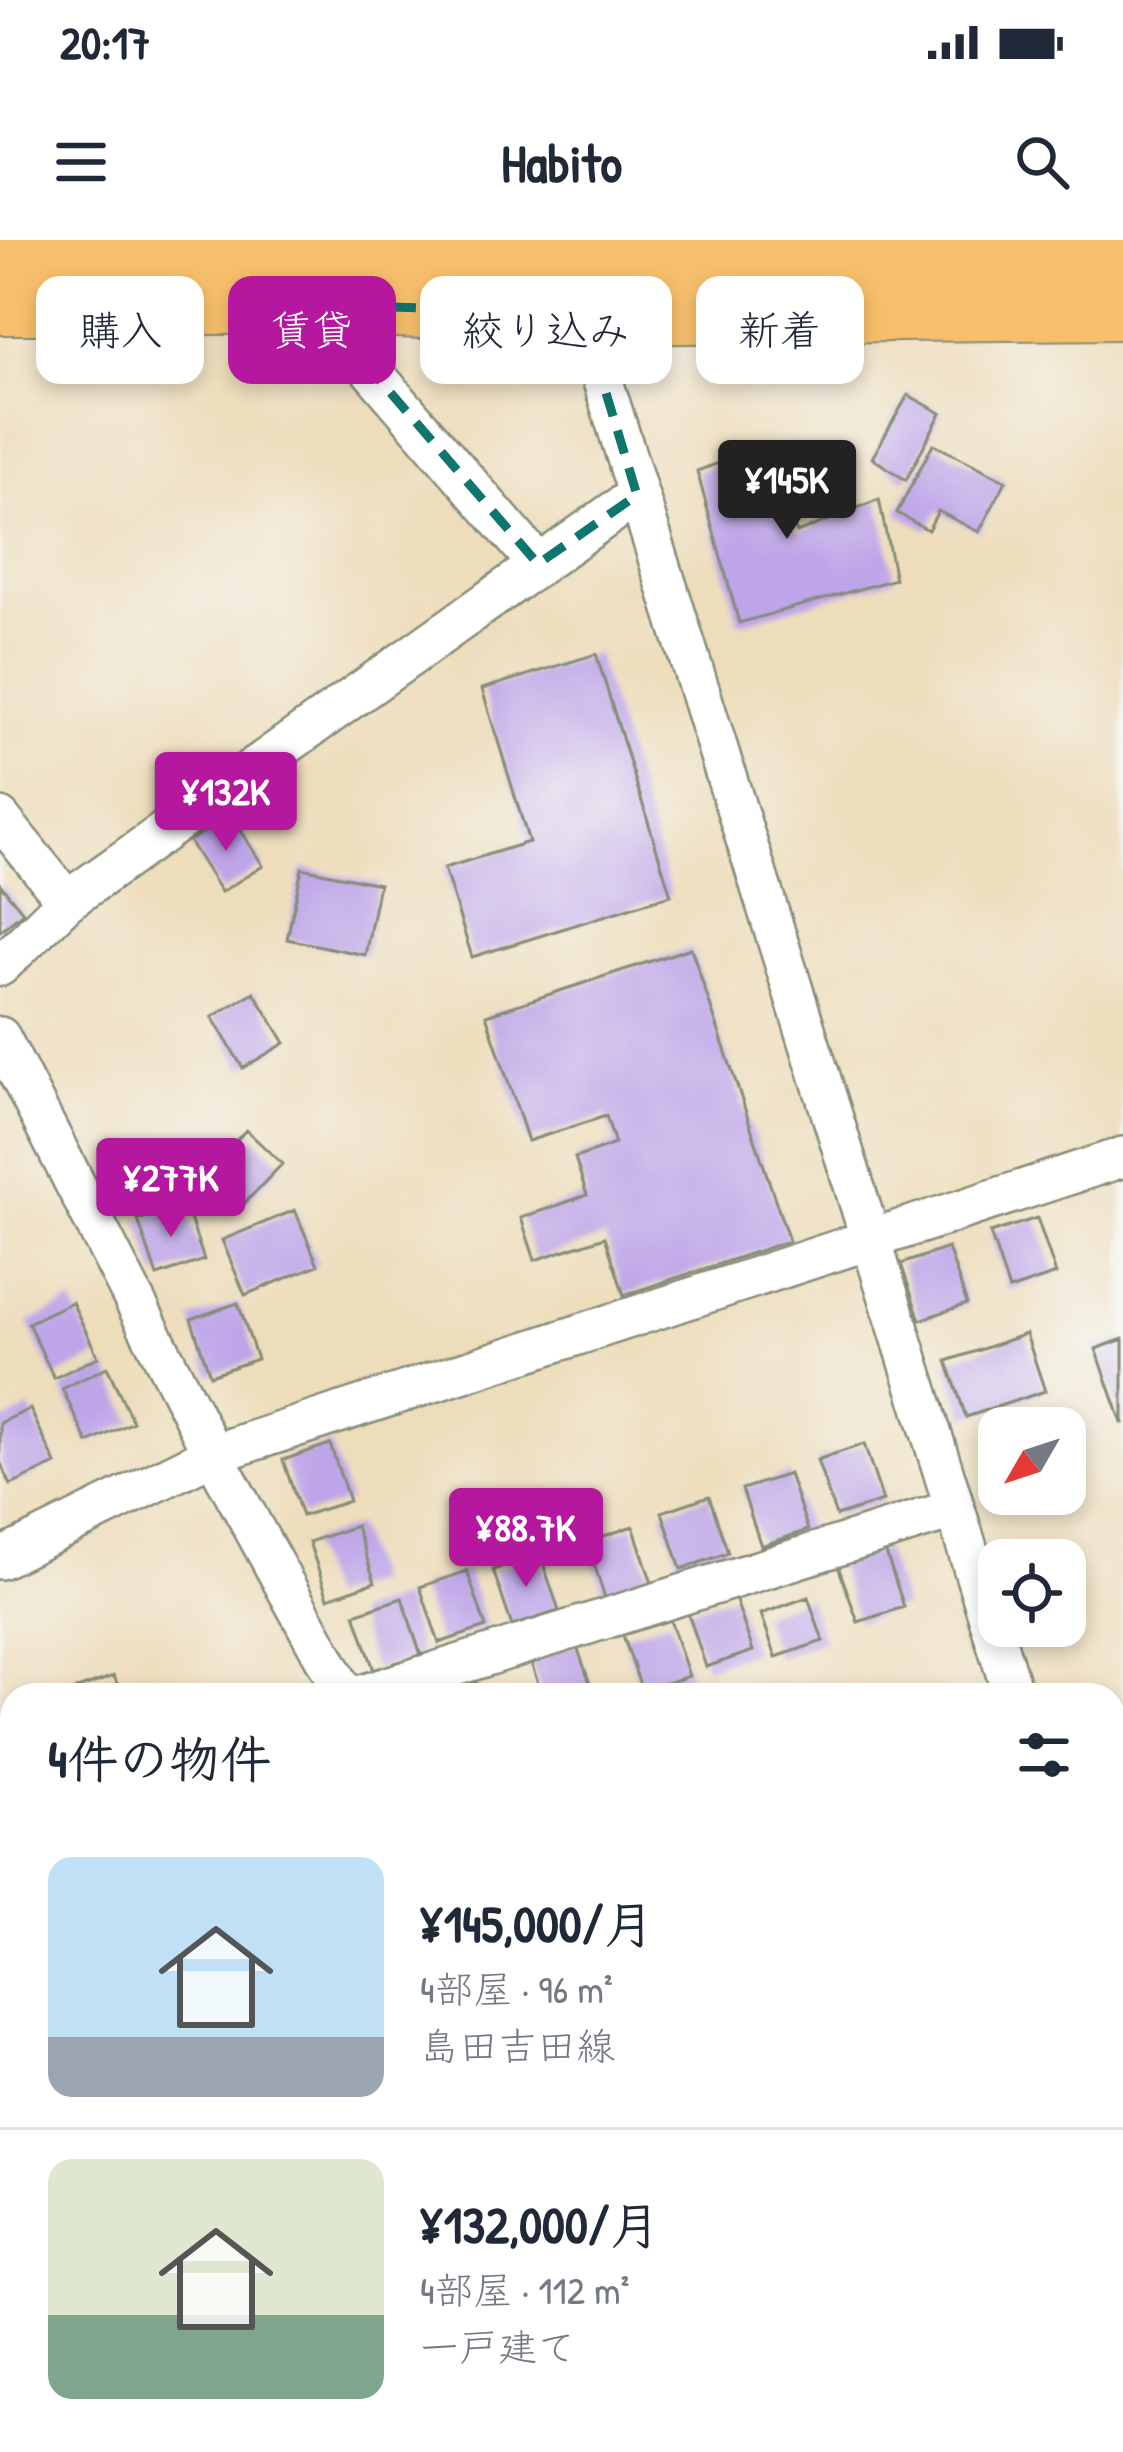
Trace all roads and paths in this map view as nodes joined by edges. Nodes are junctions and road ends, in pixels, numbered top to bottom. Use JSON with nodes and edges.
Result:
{"nodes":[{"id":1,"x":944,"y":247,"type":"edge"},
{"id":2,"x":1123,"y":256,"type":"edge"},
{"id":3,"x":0,"y":259,"type":"edge"},
{"id":4,"x":307,"y":267,"type":"edge"},
{"id":5,"x":560,"y":272,"type":"edge"},
{"id":6,"x":0,"y":304,"type":"edge"},
{"id":7,"x":1123,"y":310,"type":"edge"},
{"id":8,"x":637,"y":495,"type":"junction"},
{"id":9,"x":538,"y":563,"type":"junction"},
{"id":10,"x":0,"y":818,"type":"edge"},
{"id":11,"x":67,"y":901,"type":"junction"},
{"id":12,"x":0,"y":966,"type":"edge"},
{"id":13,"x":0,"y":1037,"type":"edge"},
{"id":14,"x":1123,"y":1156,"type":"edge"},
{"id":15,"x":868,"y":1238,"type":"junction"},
{"id":16,"x":213,"y":1454,"type":"junction"},
{"id":17,"x":955,"y":1510,"type":"junction"},
{"id":18,"x":0,"y":1558,"type":"edge"},
{"id":19,"x":337,"y":1683,"type":"edge"},
{"id":20,"x":400,"y":1683,"type":"edge"},
{"id":21,"x":1009,"y":1683,"type":"edge"}],
"edges":[{"from":1,"to":2,"type":"main road"},
{"from":1,"to":5,"type":"main road"},
{"from":3,"to":4,"type":"main road"},
{"from":4,"to":5,"type":"main road"},
{"from":4,"to":6,"type":"main road"},
{"from":4,"to":9,"type":"street"},
{"from":5,"to":7,"type":"main road"},
{"from":5,"to":8,"type":"street"},
{"from":8,"to":9,"type":"street"},
{"from":8,"to":15,"type":"street"},
{"from":9,"to":11,"type":"street"},
{"from":10,"to":11,"type":"street"},
{"from":11,"to":12,"type":"street"},
{"from":13,"to":16,"type":"street"},
{"from":14,"to":15,"type":"street"},
{"from":15,"to":16,"type":"street"},
{"from":15,"to":17,"type":"street"},
{"from":16,"to":18,"type":"street"},
{"from":16,"to":19,"type":"street"},
{"from":17,"to":20,"type":"street"},
{"from":17,"to":21,"type":"street"}]}
